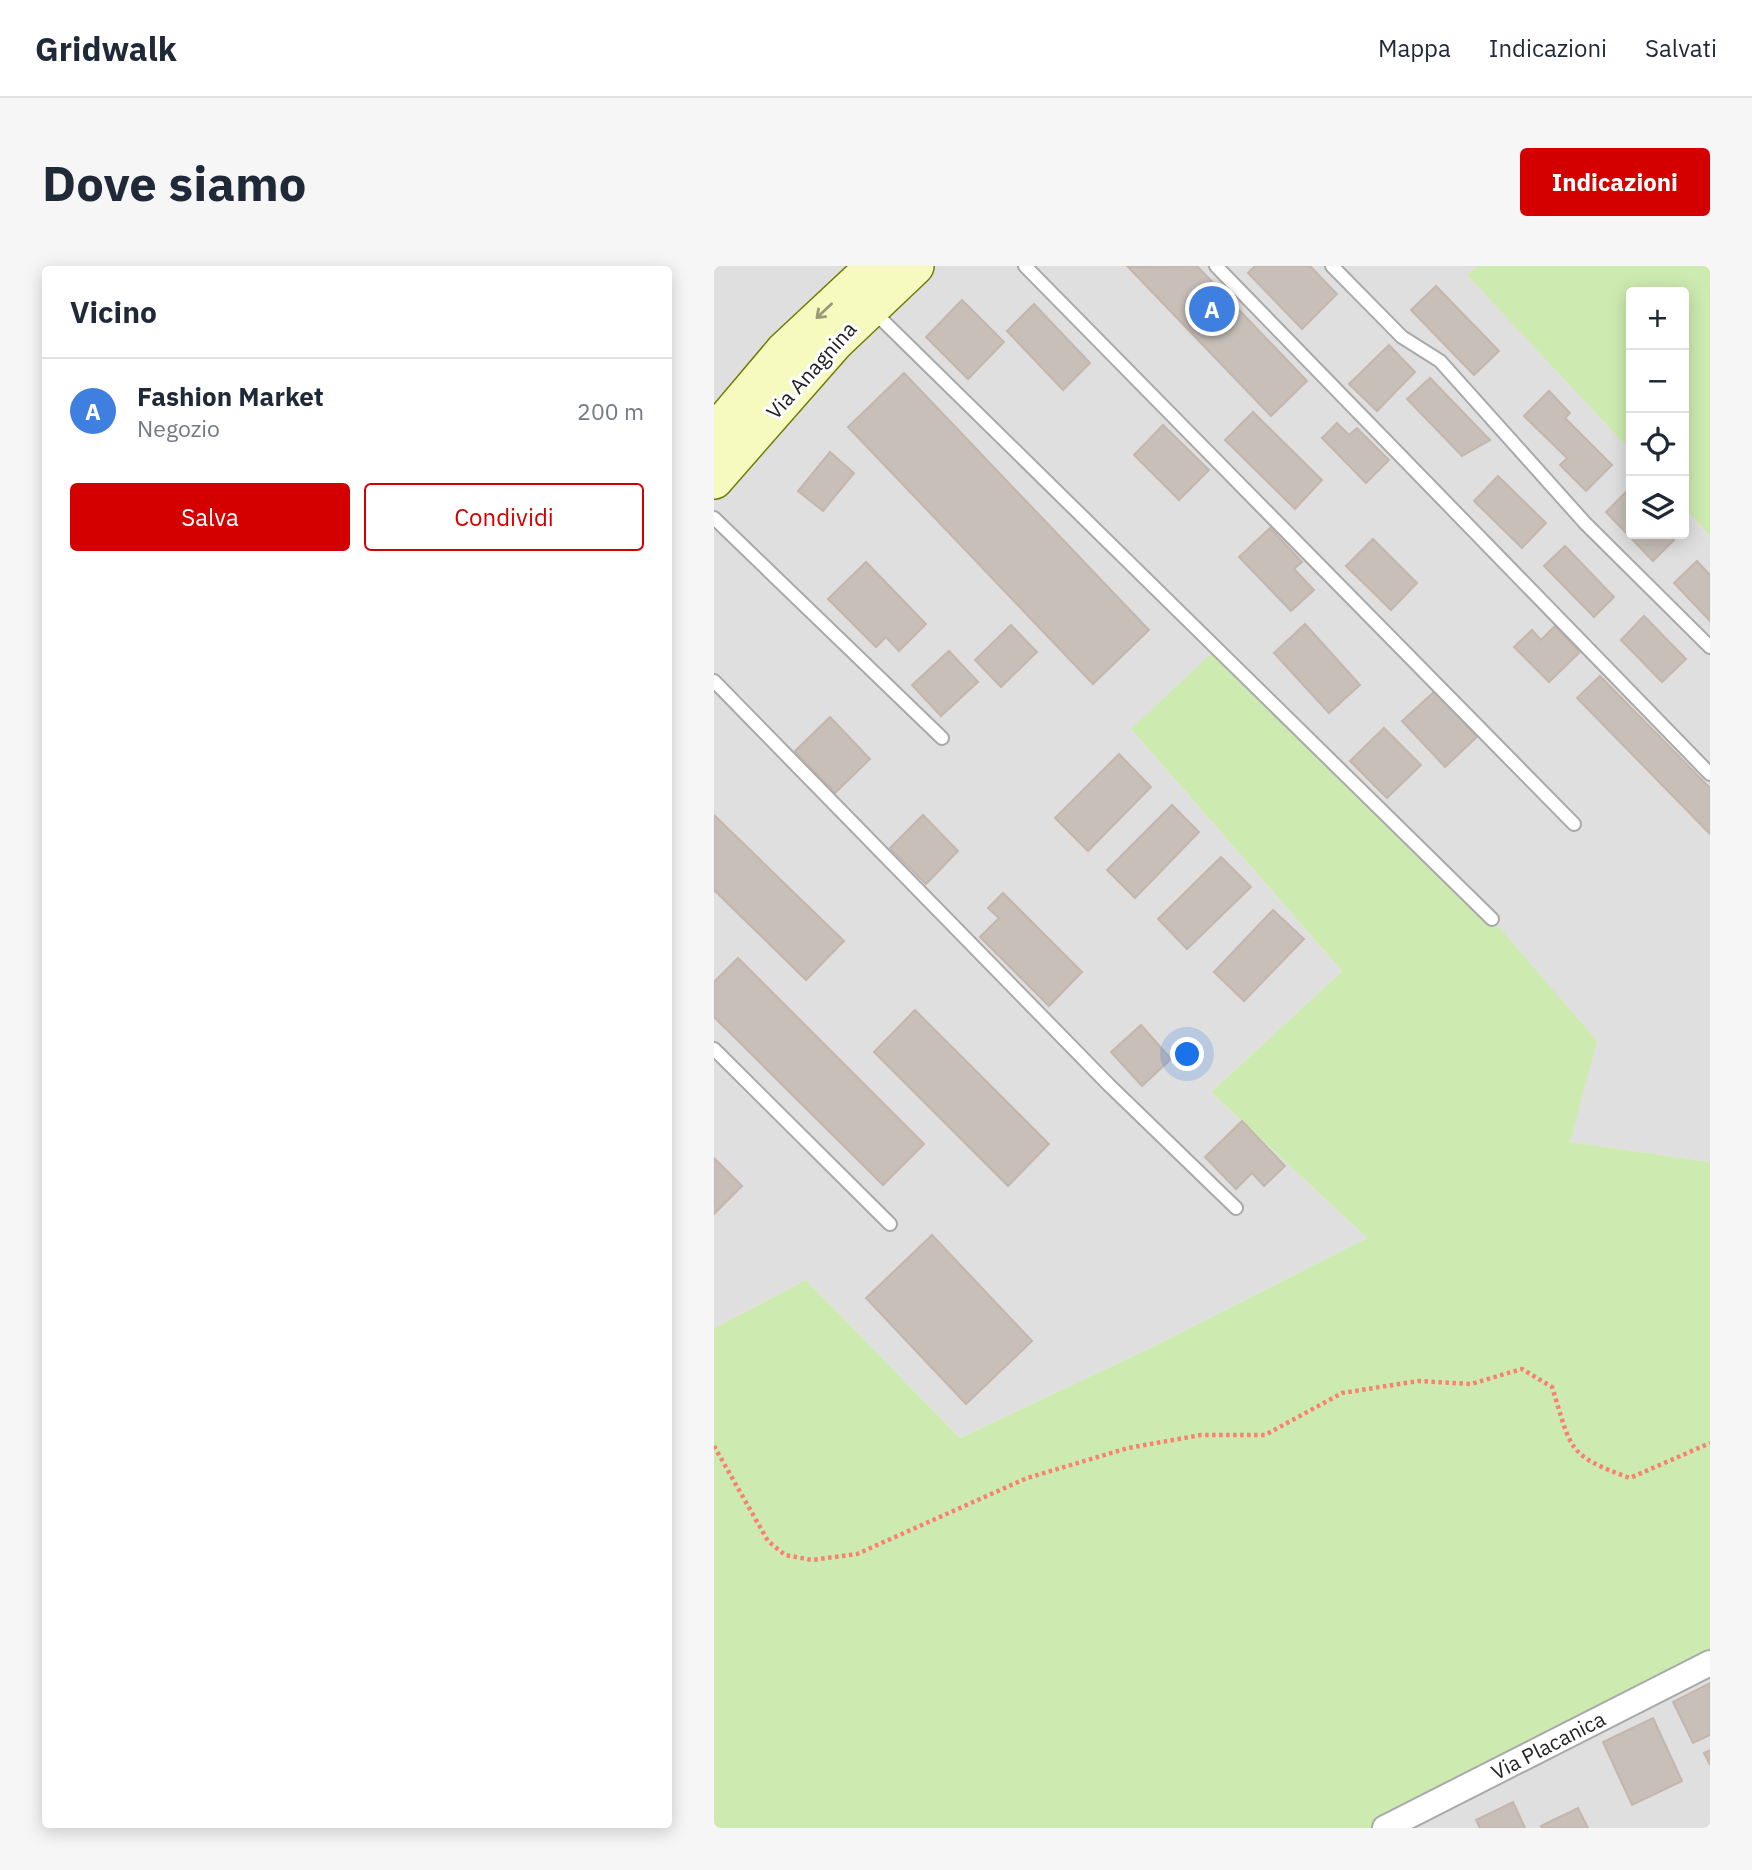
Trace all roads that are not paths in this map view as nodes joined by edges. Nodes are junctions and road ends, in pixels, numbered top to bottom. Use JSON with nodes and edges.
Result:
{"nodes":[{"id":1,"x":875,"y":266,"type":"edge"},
{"id":2,"x":915,"y":266,"type":"edge"},
{"id":3,"x":1025,"y":266,"type":"edge"},
{"id":4,"x":1216,"y":266,"type":"edge"},
{"id":5,"x":1332,"y":266,"type":"edge"},
{"id":6,"x":870,"y":307,"type":"junction"},
{"id":7,"x":714,"y":434,"type":"edge"},
{"id":8,"x":714,"y":480,"type":"edge"},
{"id":9,"x":714,"y":518,"type":"edge"},
{"id":10,"x":1710,"y":648,"type":"edge"},
{"id":11,"x":714,"y":681,"type":"edge"},
{"id":12,"x":943,"y":738,"type":"dead end"},
{"id":13,"x":1710,"y":774,"type":"edge"},
{"id":14,"x":1574,"y":824,"type":"dead end"},
{"id":15,"x":1492,"y":919,"type":"dead end"},
{"id":16,"x":714,"y":1049,"type":"edge"},
{"id":17,"x":1236,"y":1208,"type":"dead end"},
{"id":18,"x":890,"y":1224,"type":"dead end"},
{"id":19,"x":1710,"y":1663,"type":"edge"},
{"id":20,"x":1385,"y":1828,"type":"edge"}],
"edges":[{"from":1,"to":7,"type":"main road","name":"Via Anagnina","one_way":true},
{"from":2,"to":6,"type":"main road","name":"Via Anagnina"},
{"from":3,"to":14,"type":"lane"},
{"from":4,"to":13,"type":"lane"},
{"from":5,"to":10,"type":"lane"},
{"from":6,"to":8,"type":"main road","name":"Via Anagnina"},
{"from":6,"to":15,"type":"lane"},
{"from":9,"to":12,"type":"lane"},
{"from":11,"to":17,"type":"lane"},
{"from":16,"to":18,"type":"lane"},
{"from":19,"to":20,"type":"street","name":"Via Placanica"}]}
